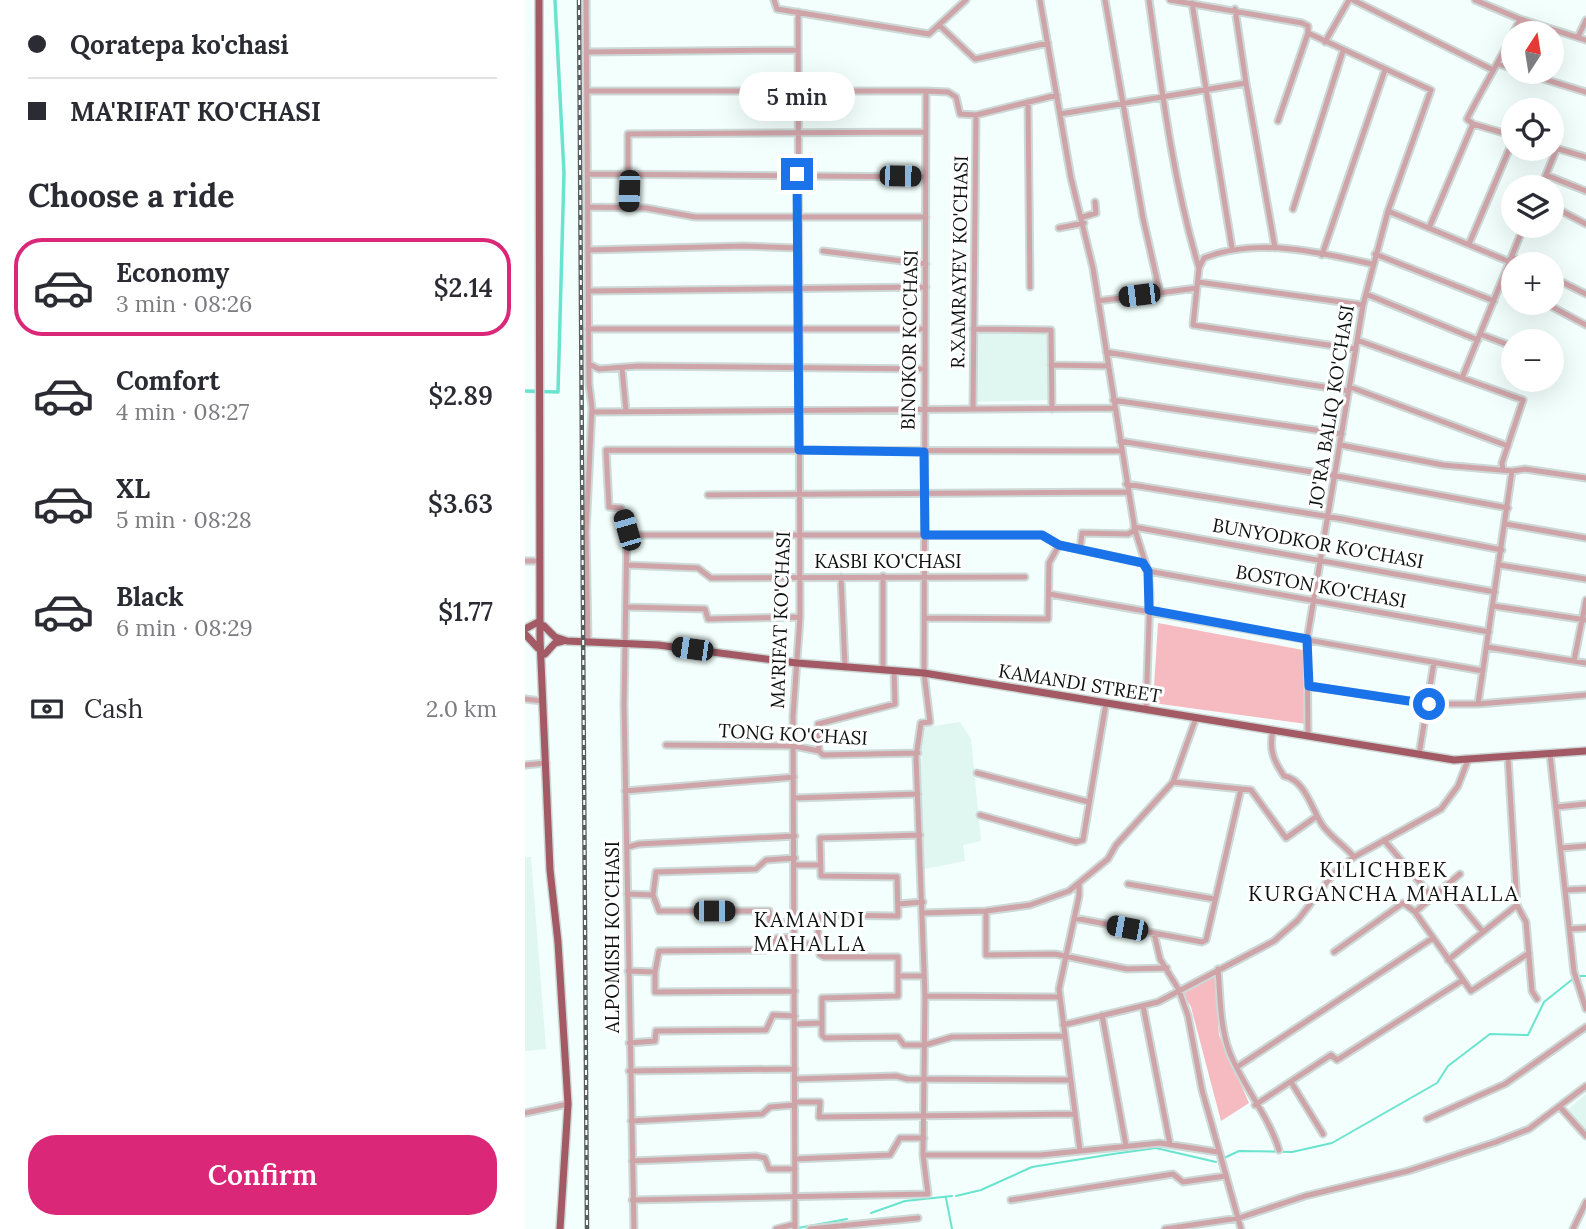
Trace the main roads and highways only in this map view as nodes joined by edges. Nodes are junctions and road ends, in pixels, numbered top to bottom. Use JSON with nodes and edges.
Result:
{"nodes":[{"id":1,"x":539,"y":0,"type":"edge"},
{"id":2,"x":542,"y":624,"type":"junction"},
{"id":3,"x":525,"y":631,"type":"edge"},
{"id":4,"x":567,"y":640,"type":"junction"},
{"id":5,"x":543,"y":653,"type":"junction"},
{"id":6,"x":1586,"y":751,"type":"edge"},
{"id":7,"x":552,"y":874,"type":"junction"},
{"id":8,"x":560,"y":1229,"type":"edge"}],
"edges":[{"from":1,"to":2,"type":"main road"},
{"from":2,"to":3,"type":"main road"},
{"from":2,"to":4,"type":"main road","name":"KAMANDI STREET"},
{"from":2,"to":5,"type":"main road"},
{"from":3,"to":5,"type":"main road"},
{"from":4,"to":5,"type":"main road"},
{"from":4,"to":6,"type":"main road","name":"KAMANDI STREET"},
{"from":5,"to":7,"type":"main road"},
{"from":5,"to":7,"type":"main road"},
{"from":7,"to":8,"type":"main road"}]}
